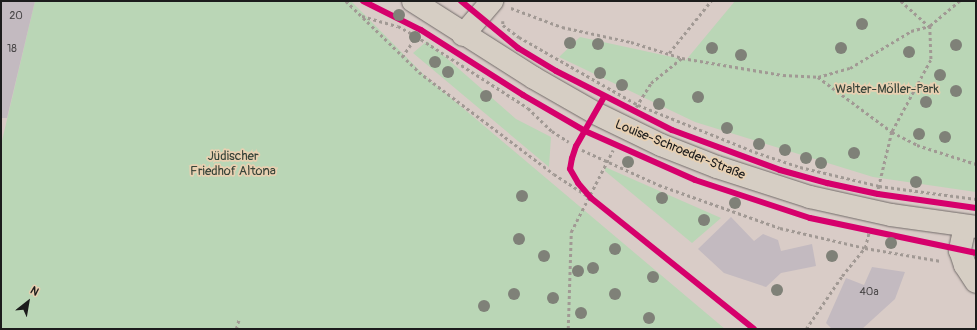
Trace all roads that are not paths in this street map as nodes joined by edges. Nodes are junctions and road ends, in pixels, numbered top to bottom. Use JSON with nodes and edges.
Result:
{"nodes":[{"id":1,"x":413,"y":1,"type":"edge"},
{"id":2,"x":500,"y":8,"type":"edge"},
{"id":3,"x":463,"y":35,"type":"junction"},
{"id":4,"x":970,"y":227,"type":"edge"},
{"id":5,"x":971,"y":274,"type":"edge"}],
"edges":[{"from":1,"to":3,"type":"street","name":"Louise-Schroeder-Straße"},
{"from":2,"to":3,"type":"street"},
{"from":3,"to":4,"type":"street","name":"Louise-Schroeder-Straße"},
{"from":4,"to":5,"type":"street"}]}
